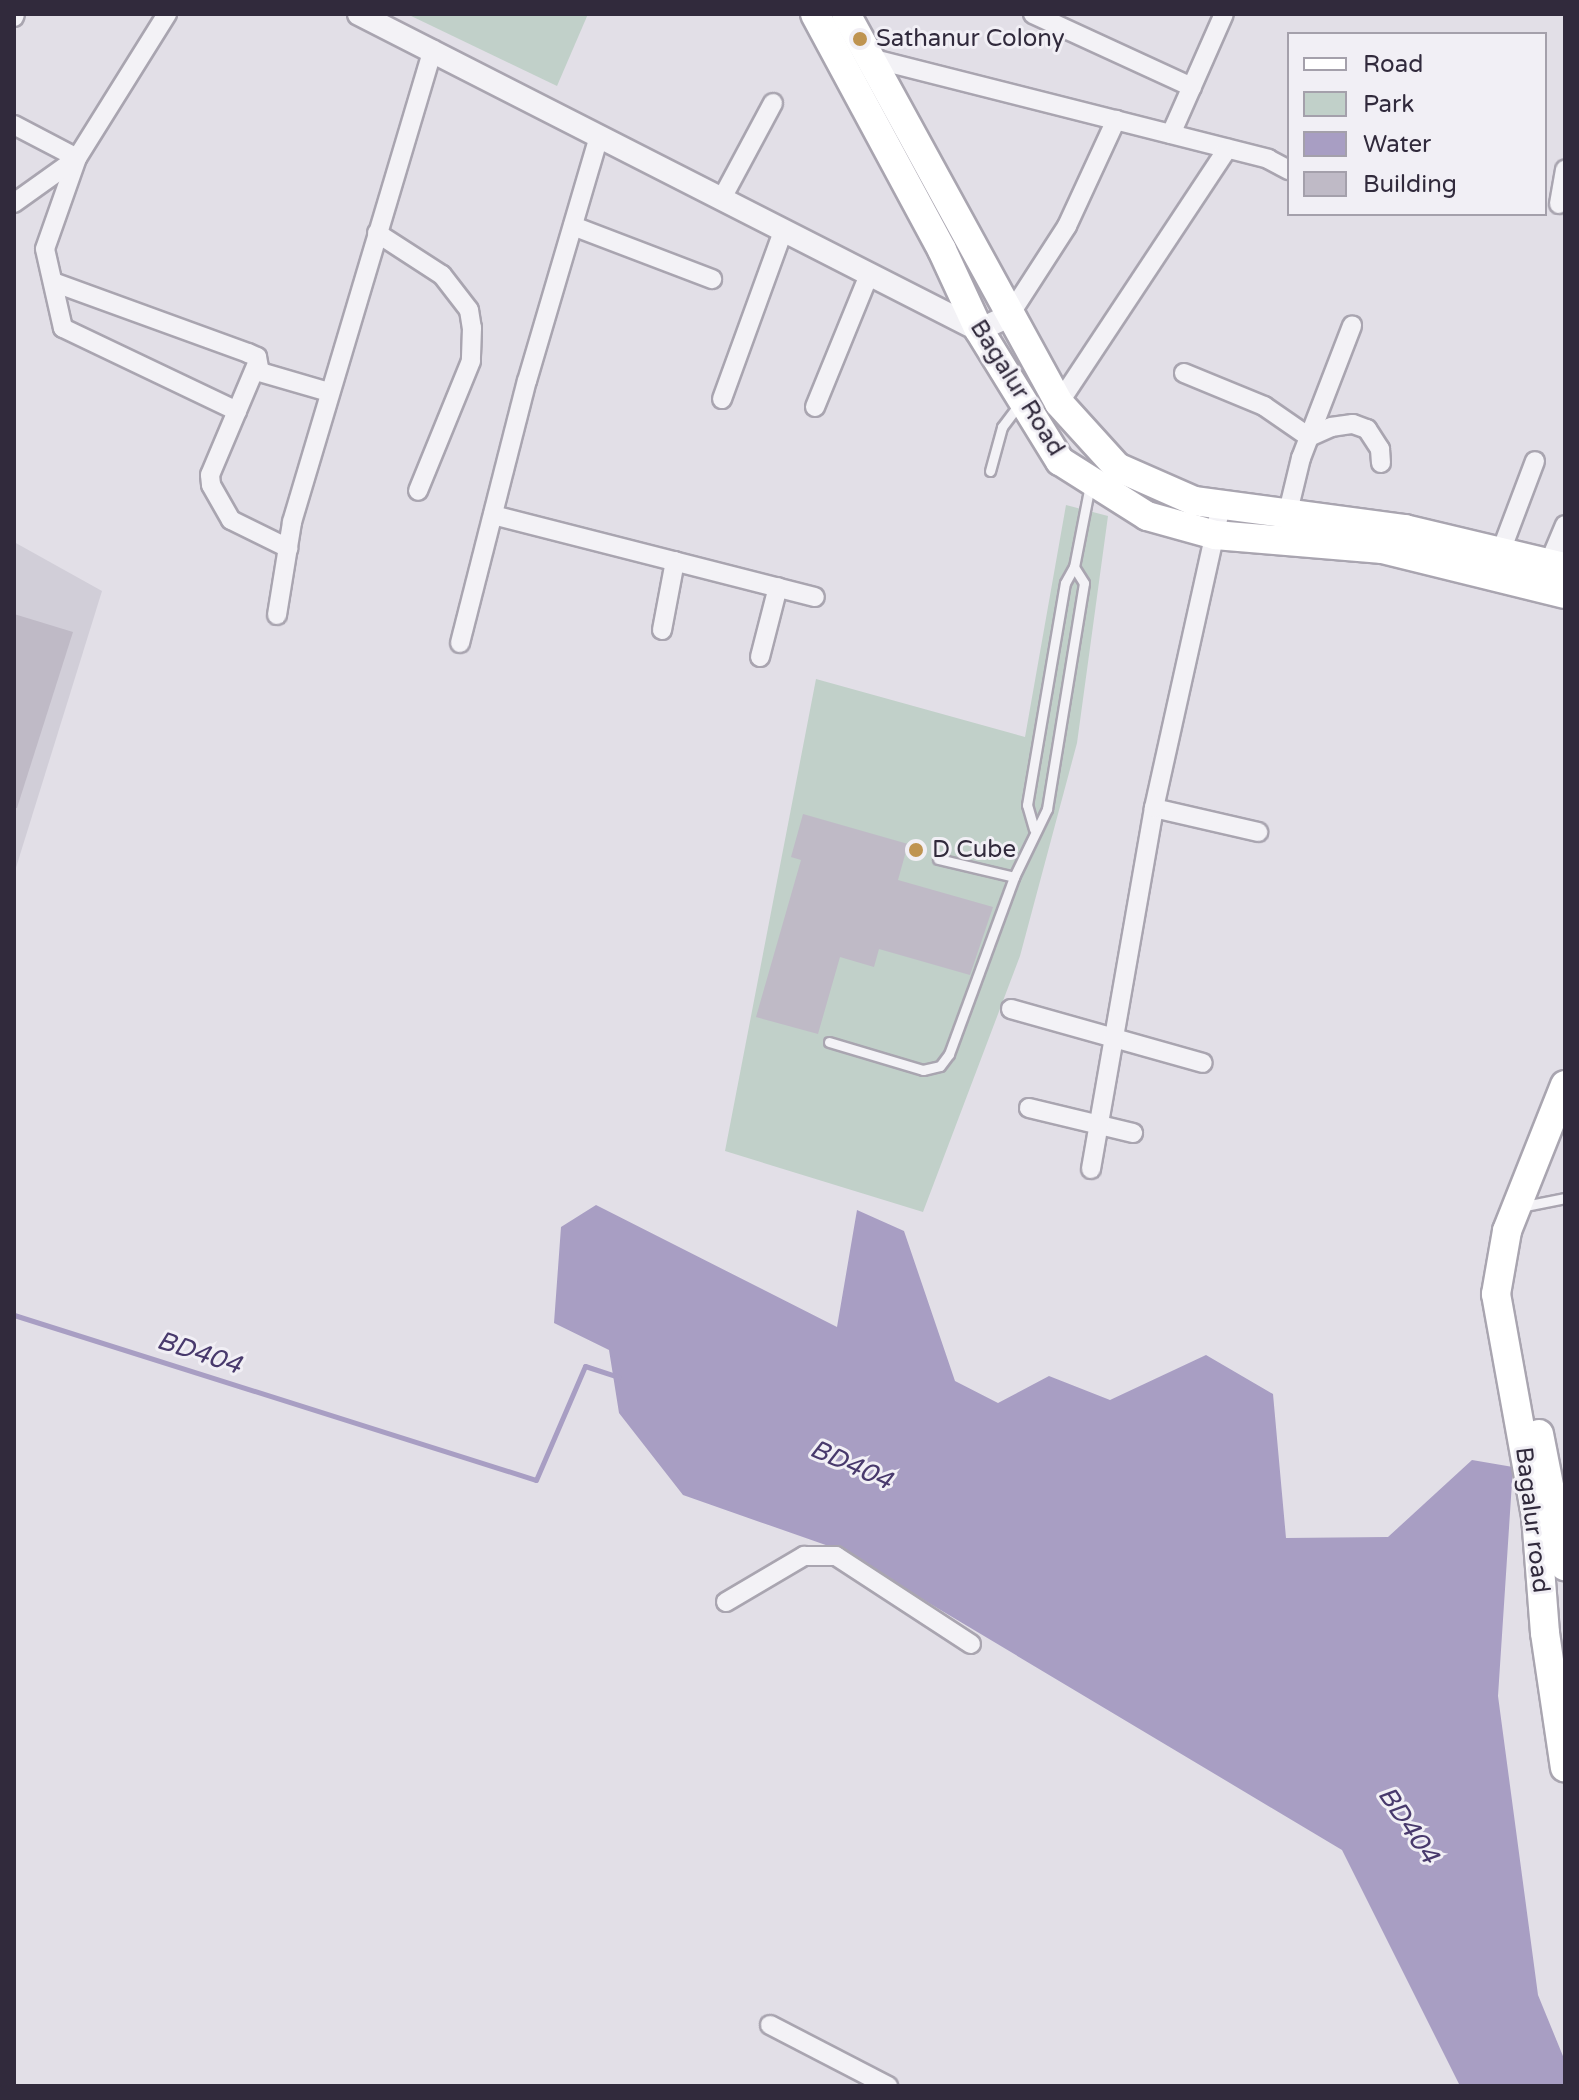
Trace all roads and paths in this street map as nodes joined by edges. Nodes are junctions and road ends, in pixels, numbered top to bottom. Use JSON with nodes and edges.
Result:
{"nodes":[{"id":1,"x":167,"y":14,"type":"edge"},
{"id":2,"x":359,"y":14,"type":"edge"},
{"id":3,"x":815,"y":14,"type":"edge"},
{"id":4,"x":846,"y":14,"type":"edge"},
{"id":5,"x":1033,"y":14,"type":"edge"},
{"id":6,"x":1224,"y":14,"type":"edge"},
{"id":7,"x":433,"y":50,"type":"junction"},
{"id":8,"x":857,"y":61,"type":"junction"},
{"id":9,"x":1192,"y":87,"type":"junction"},
{"id":10,"x":773,"y":103,"type":"dead end"},
{"id":11,"x":1116,"y":120,"type":"junction"},
{"id":12,"x":14,"y":125,"type":"edge"},
{"id":13,"x":1171,"y":134,"type":"junction"},
{"id":14,"x":599,"y":137,"type":"junction"},
{"id":15,"x":1227,"y":149,"type":"junction"},
{"id":16,"x":77,"y":158,"type":"junction"},
{"id":17,"x":1287,"y":169,"type":"edge"},
{"id":18,"x":1565,"y":170,"type":"edge"},
{"id":19,"x":18,"y":197,"type":"edge"},
{"id":20,"x":721,"y":200,"type":"junction"},
{"id":21,"x":1556,"y":204,"type":"edge"},
{"id":22,"x":573,"y":226,"type":"junction"},
{"id":23,"x":783,"y":231,"type":"junction"},
{"id":24,"x":377,"y":233,"type":"junction"},
{"id":25,"x":869,"y":275,"type":"junction"},
{"id":26,"x":712,"y":279,"type":"dead end"},
{"id":27,"x":53,"y":282,"type":"junction"},
{"id":28,"x":1009,"y":316,"type":"junction"},
{"id":29,"x":1352,"y":326,"type":"dead end"},
{"id":30,"x":979,"y":330,"type":"junction"},
{"id":31,"x":256,"y":366,"type":"junction"},
{"id":32,"x":1184,"y":373,"type":"dead end"},
{"id":33,"x":329,"y":392,"type":"junction"},
{"id":34,"x":722,"y":399,"type":"dead end"},
{"id":35,"x":1023,"y":401,"type":"junction"},
{"id":36,"x":1059,"y":403,"type":"junction"},
{"id":37,"x":815,"y":407,"type":"dead end"},
{"id":38,"x":237,"y":411,"type":"junction"},
{"id":39,"x":1309,"y":437,"type":"junction"},
{"id":40,"x":1535,"y":461,"type":"dead end"},
{"id":41,"x":1381,"y":463,"type":"dead end"},
{"id":42,"x":990,"y":471,"type":"dead end"},
{"id":43,"x":1091,"y":480,"type":"junction"},
{"id":44,"x":418,"y":491,"type":"dead end"},
{"id":45,"x":1221,"y":505,"type":"junction"},
{"id":46,"x":493,"y":515,"type":"junction"},
{"id":47,"x":1565,"y":525,"type":"edge"},
{"id":48,"x":1284,"y":529,"type":"junction"},
{"id":49,"x":1215,"y":535,"type":"junction"},
{"id":50,"x":288,"y":548,"type":"junction"},
{"id":51,"x":1501,"y":551,"type":"junction"},
{"id":52,"x":675,"y":561,"type":"junction"},
{"id":53,"x":1557,"y":565,"type":"edge"},
{"id":54,"x":1074,"y":567,"type":"junction"},
{"id":55,"x":778,"y":587,"type":"junction"},
{"id":56,"x":1565,"y":594,"type":"edge"},
{"id":57,"x":815,"y":597,"type":"dead end"},
{"id":58,"x":277,"y":615,"type":"dead end"},
{"id":59,"x":662,"y":630,"type":"dead end"},
{"id":60,"x":460,"y":643,"type":"dead end"},
{"id":61,"x":760,"y":657,"type":"dead end"},
{"id":62,"x":1154,"y":808,"type":"junction"},
{"id":63,"x":1034,"y":829,"type":"junction"},
{"id":64,"x":1258,"y":832,"type":"dead end"},
{"id":65,"x":938,"y":859,"type":"dead end"},
{"id":66,"x":1014,"y":877,"type":"junction"},
{"id":67,"x":1011,"y":1009,"type":"dead end"},
{"id":68,"x":1116,"y":1039,"type":"junction"},
{"id":69,"x":829,"y":1042,"type":"dead end"},
{"id":70,"x":1203,"y":1063,"type":"dead end"},
{"id":71,"x":1565,"y":1085,"type":"edge"},
{"id":72,"x":1029,"y":1108,"type":"dead end"},
{"id":73,"x":1563,"y":1119,"type":"edge"},
{"id":74,"x":1098,"y":1127,"type":"junction"},
{"id":75,"x":1133,"y":1133,"type":"dead end"},
{"id":76,"x":1091,"y":1169,"type":"dead end"},
{"id":77,"x":1565,"y":1198,"type":"edge"},
{"id":78,"x":1525,"y":1206,"type":"junction"},
{"id":79,"x":1504,"y":1273,"type":"junction"},
{"id":80,"x":1565,"y":1566,"type":"edge"},
{"id":81,"x":726,"y":1602,"type":"dead end"},
{"id":82,"x":971,"y":1644,"type":"dead end"},
{"id":83,"x":1565,"y":1768,"type":"edge"},
{"id":84,"x":770,"y":2025,"type":"dead end"},
{"id":85,"x":888,"y":2086,"type":"edge"}],
"edges":[{"from":1,"to":16,"type":"street"},
{"from":2,"to":7,"type":"street"},
{"from":3,"to":8,"type":"main road","name":"Bagalur Road"},
{"from":4,"to":8,"type":"main road","name":"Bagalur Road"},
{"from":5,"to":9,"type":"street"},
{"from":6,"to":9,"type":"street"},
{"from":7,"to":14,"type":"street"},
{"from":7,"to":24,"type":"street"},
{"from":8,"to":11,"type":"street"},
{"from":8,"to":28,"type":"main road","name":"Bagalur Road"},
{"from":8,"to":30,"type":"main road","name":"Bagalur Road"},
{"from":9,"to":13,"type":"street"},
{"from":10,"to":20,"type":"street"},
{"from":11,"to":13,"type":"street"},
{"from":11,"to":28,"type":"street"},
{"from":12,"to":16,"type":"street"},
{"from":13,"to":15,"type":"street"},
{"from":14,"to":20,"type":"street"},
{"from":14,"to":22,"type":"street"},
{"from":15,"to":17,"type":"street"},
{"from":15,"to":36,"type":"street"},
{"from":16,"to":19,"type":"street"},
{"from":16,"to":27,"type":"street"},
{"from":18,"to":21,"type":"street"},
{"from":20,"to":23,"type":"street"},
{"from":22,"to":26,"type":"street"},
{"from":22,"to":46,"type":"street"},
{"from":23,"to":25,"type":"street"},
{"from":23,"to":34,"type":"street"},
{"from":24,"to":33,"type":"street"},
{"from":24,"to":44,"type":"street"},
{"from":25,"to":30,"type":"street"},
{"from":25,"to":37,"type":"street"},
{"from":27,"to":31,"type":"street"},
{"from":27,"to":38,"type":"street"},
{"from":28,"to":30,"type":"street"},
{"from":28,"to":36,"type":"main road","name":"Bagalur Road"},
{"from":29,"to":39,"type":"street"},
{"from":30,"to":35,"type":"main road","name":"Bagalur Road"},
{"from":31,"to":33,"type":"street"},
{"from":31,"to":38,"type":"street"},
{"from":32,"to":39,"type":"street"},
{"from":33,"to":50,"type":"street"},
{"from":35,"to":42,"type":"lane"},
{"from":35,"to":43,"type":"main road","name":"Bagalur Road"},
{"from":36,"to":45,"type":"main road","name":"Bagalur Road"},
{"from":38,"to":50,"type":"street"},
{"from":39,"to":41,"type":"street"},
{"from":39,"to":48,"type":"street"},
{"from":40,"to":51,"type":"street"},
{"from":43,"to":49,"type":"main road","name":"Bagalur Road"},
{"from":43,"to":54,"type":"lane"},
{"from":45,"to":48,"type":"main road","name":"Bagalur Road"},
{"from":45,"to":49,"type":"street"},
{"from":46,"to":52,"type":"street"},
{"from":46,"to":60,"type":"street"},
{"from":47,"to":53,"type":"street"},
{"from":48,"to":49,"type":"main road","name":"Bagalur Road"},
{"from":48,"to":51,"type":"main road","name":"Bagalur Road"},
{"from":48,"to":56,"type":"main road","name":"Bagalur Road"},
{"from":49,"to":62,"type":"street"},
{"from":50,"to":58,"type":"street"},
{"from":51,"to":53,"type":"main road"},
{"from":52,"to":55,"type":"street"},
{"from":52,"to":59,"type":"street"},
{"from":54,"to":63,"type":"lane"},
{"from":54,"to":63,"type":"lane"},
{"from":55,"to":57,"type":"street"},
{"from":55,"to":61,"type":"street"},
{"from":62,"to":64,"type":"street"},
{"from":62,"to":68,"type":"street"},
{"from":63,"to":66,"type":"lane"},
{"from":65,"to":66,"type":"lane"},
{"from":66,"to":69,"type":"lane"},
{"from":67,"to":68,"type":"street"},
{"from":68,"to":70,"type":"street"},
{"from":68,"to":74,"type":"street"},
{"from":71,"to":79,"type":"main road","name":"Bagalur Road"},
{"from":72,"to":74,"type":"street"},
{"from":73,"to":78,"type":"main road","name":"Bagalur Road"},
{"from":74,"to":75,"type":"street"},
{"from":74,"to":76,"type":"street"},
{"from":77,"to":78,"type":"lane"},
{"from":78,"to":79,"type":"main road","name":"Bagalur Road"},
{"from":79,"to":80,"type":"main road","name":"Bagalur Road"},
{"from":79,"to":83,"type":"main road","name":"Bagalur road"},
{"from":81,"to":82,"type":"street"},
{"from":84,"to":85,"type":"street"}]}
